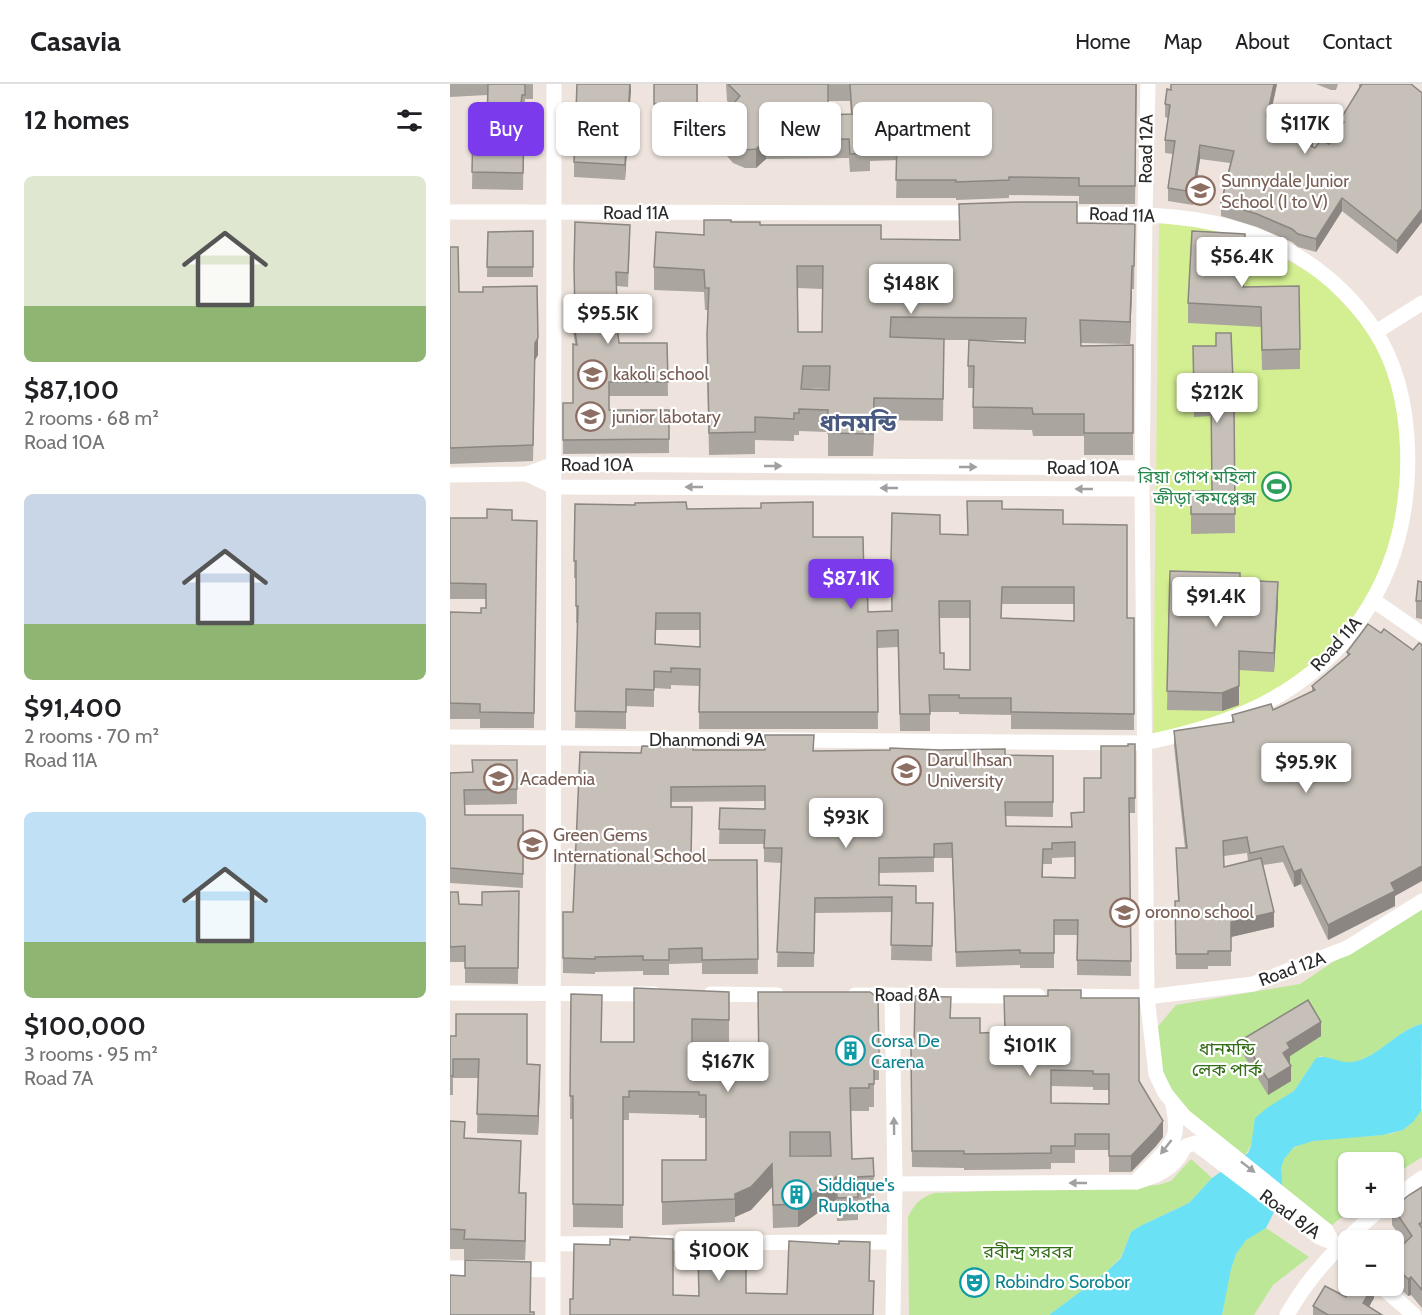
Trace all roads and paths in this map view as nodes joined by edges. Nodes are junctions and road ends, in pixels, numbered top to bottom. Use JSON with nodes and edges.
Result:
{"nodes":[{"id":1,"x":554,"y":84,"type":"edge"},
{"id":2,"x":1148,"y":84,"type":"edge"},
{"id":3,"x":450,"y":213,"type":"edge"},
{"id":4,"x":554,"y":213,"type":"junction"},
{"id":5,"x":991,"y":213,"type":"edge"},
{"id":6,"x":1038,"y":213,"type":"edge"},
{"id":7,"x":1145,"y":214,"type":"junction"},
{"id":8,"x":1422,"y":303,"type":"edge"},
{"id":9,"x":1376,"y":332,"type":"junction"},
{"id":10,"x":554,"y":464,"type":"junction"},
{"id":11,"x":1143,"y":468,"type":"junction"},
{"id":12,"x":527,"y":474,"type":"junction"},
{"id":13,"x":450,"y":475,"type":"edge"},
{"id":14,"x":554,"y":487,"type":"junction"},
{"id":15,"x":1143,"y":489,"type":"junction"},
{"id":16,"x":1373,"y":600,"type":"junction"},
{"id":17,"x":1422,"y":634,"type":"edge"},
{"id":18,"x":450,"y":737,"type":"edge"},
{"id":19,"x":554,"y":738,"type":"junction"},
{"id":20,"x":1143,"y":743,"type":"junction"},
{"id":21,"x":1422,"y":901,"type":"edge"},
{"id":22,"x":450,"y":993,"type":"edge"},
{"id":23,"x":554,"y":993,"type":"junction"},
{"id":24,"x":670,"y":994,"type":"edge"},
{"id":25,"x":693,"y":994,"type":"edge"},
{"id":26,"x":787,"y":995,"type":"edge"},
{"id":27,"x":845,"y":995,"type":"edge"},
{"id":28,"x":892,"y":995,"type":"junction"},
{"id":29,"x":1147,"y":997,"type":"junction"},
{"id":30,"x":1173,"y":1104,"type":"junction"},
{"id":31,"x":1198,"y":1137,"type":"junction"},
{"id":32,"x":1422,"y":1178,"type":"edge"},
{"id":33,"x":1136,"y":1182,"type":"junction"},
{"id":34,"x":895,"y":1184,"type":"junction"},
{"id":35,"x":1404,"y":1191,"type":"edge"},
{"id":36,"x":1368,"y":1218,"type":"edge"},
{"id":37,"x":894,"y":1242,"type":"junction"},
{"id":38,"x":1333,"y":1243,"type":"edge"},
{"id":39,"x":553,"y":1244,"type":"junction"},
{"id":40,"x":450,"y":1268,"type":"edge"},
{"id":41,"x":553,"y":1270,"type":"junction"},
{"id":42,"x":1392,"y":1296,"type":"edge"},
{"id":43,"x":553,"y":1315,"type":"edge"},
{"id":44,"x":893,"y":1315,"type":"edge"},
{"id":45,"x":1287,"y":1315,"type":"edge"},
{"id":46,"x":1414,"y":1315,"type":"edge"}],
"edges":[{"from":1,"to":4,"type":"street"},
{"from":2,"to":7,"type":"street","name":"Road 12A"},
{"from":3,"to":4,"type":"street","name":"Road 11A"},
{"from":4,"to":5,"type":"street","name":"Road 11A"},
{"from":4,"to":10,"type":"street"},
{"from":6,"to":7,"type":"street","name":"Road 11A"},
{"from":7,"to":9,"type":"street","name":"Road 11A"},
{"from":7,"to":11,"type":"street","name":"Road 12A"},
{"from":8,"to":9,"type":"street"},
{"from":9,"to":16,"type":"street","name":"Road 11A"},
{"from":10,"to":11,"type":"street","name":"Road 10A","one_way":true},
{"from":10,"to":12,"type":"street","name":"Road 10A"},
{"from":10,"to":14,"type":"street"},
{"from":11,"to":15,"type":"street","name":"Road 12A"},
{"from":12,"to":13,"type":"street"},
{"from":12,"to":14,"type":"street","name":"Road 10A"},
{"from":15,"to":14,"type":"street","name":"Road 10A","one_way":true},
{"from":14,"to":19,"type":"street"},
{"from":15,"to":20,"type":"street","name":"Road 8/A"},
{"from":16,"to":17,"type":"street"},
{"from":16,"to":20,"type":"street","name":"Road 11A"},
{"from":18,"to":19,"type":"street","name":"Dhanmondi 9A"},
{"from":19,"to":20,"type":"street","name":"Dhanmondi 9A"},
{"from":19,"to":23,"type":"street"},
{"from":20,"to":29,"type":"street","name":"Road 8/A"},
{"from":21,"to":29,"type":"street","name":"Road 12A"},
{"from":22,"to":23,"type":"street"},
{"from":23,"to":24,"type":"street"},
{"from":23,"to":39,"type":"street"},
{"from":25,"to":26,"type":"street"},
{"from":27,"to":28,"type":"street","name":"Road 8A"},
{"from":28,"to":29,"type":"street","name":"Road 8A"},
{"from":34,"to":28,"type":"street","one_way":true},
{"from":29,"to":30,"type":"street","name":"Road 8/A"},
{"from":30,"to":31,"type":"street","name":"Road 8/A"},
{"from":30,"to":33,"type":"street","name":"Road 8/A","one_way":true},
{"from":31,"to":33,"type":"street"},
{"from":31,"to":38,"type":"street","name":"Road 8/A"},
{"from":32,"to":35,"type":"street"},
{"from":33,"to":34,"type":"street","one_way":true},
{"from":34,"to":37,"type":"street"},
{"from":36,"to":38,"type":"street"},
{"from":37,"to":39,"type":"street"},
{"from":37,"to":44,"type":"street"},
{"from":38,"to":45,"type":"street"},
{"from":39,"to":41,"type":"street"},
{"from":40,"to":41,"type":"street"},
{"from":41,"to":43,"type":"street"},
{"from":42,"to":46,"type":"street"}]}
